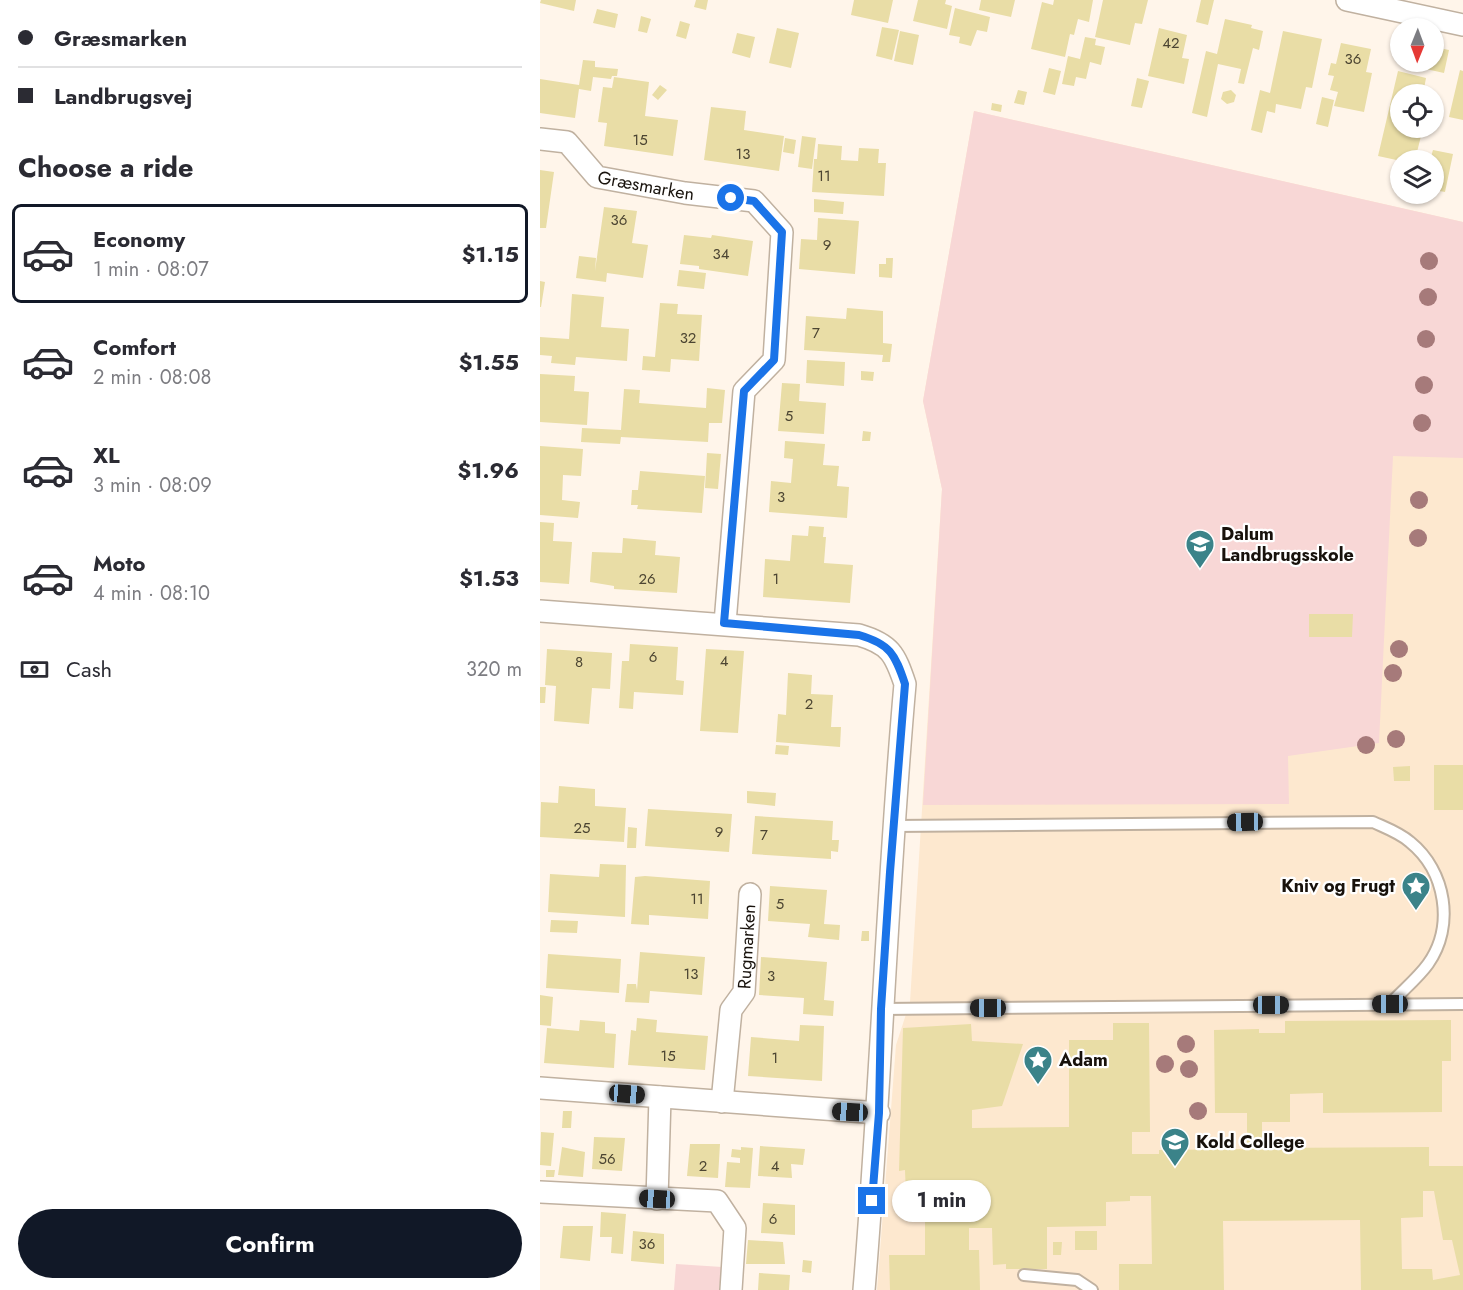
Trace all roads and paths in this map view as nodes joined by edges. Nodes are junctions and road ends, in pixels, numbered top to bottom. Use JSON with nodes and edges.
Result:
{"nodes":[{"id":1,"x":1347,"y":0,"type":"edge"},
{"id":2,"x":1463,"y":25,"type":"edge"},
{"id":3,"x":540,"y":139,"type":"edge"},
{"id":4,"x":540,"y":611,"type":"edge"},
{"id":5,"x":724,"y":623,"type":"junction"},
{"id":6,"x":893,"y":826,"type":"junction"},
{"id":7,"x":750,"y":894,"type":"dead end"},
{"id":8,"x":1390,"y":1004,"type":"junction"},
{"id":9,"x":1463,"y":1004,"type":"edge"},
{"id":10,"x":881,"y":1009,"type":"junction"},
{"id":11,"x":540,"y":1088,"type":"edge"},
{"id":12,"x":660,"y":1096,"type":"junction"},
{"id":13,"x":722,"y":1102,"type":"junction"},
{"id":14,"x":879,"y":1113,"type":"junction"},
{"id":15,"x":540,"y":1192,"type":"edge"},
{"id":16,"x":657,"y":1199,"type":"junction"},
{"id":17,"x":1023,"y":1275,"type":"dead end"},
{"id":18,"x":731,"y":1290,"type":"edge"},
{"id":19,"x":864,"y":1290,"type":"edge"},
{"id":20,"x":1092,"y":1290,"type":"edge"}],
"edges":[{"from":1,"to":2,"type":"street"},
{"from":3,"to":5,"type":"street","name":"Græsmarken"},
{"from":4,"to":5,"type":"street"},
{"from":5,"to":6,"type":"street"},
{"from":6,"to":8,"type":"lane"},
{"from":6,"to":10,"type":"street"},
{"from":7,"to":13,"type":"street","name":"Rugmarken"},
{"from":8,"to":9,"type":"lane"},
{"from":8,"to":10,"type":"lane"},
{"from":10,"to":14,"type":"street"},
{"from":11,"to":12,"type":"street"},
{"from":12,"to":13,"type":"street"},
{"from":12,"to":16,"type":"street"},
{"from":13,"to":14,"type":"street"},
{"from":14,"to":19,"type":"street"},
{"from":15,"to":16,"type":"street"},
{"from":16,"to":18,"type":"street"},
{"from":17,"to":20,"type":"lane"}]}
